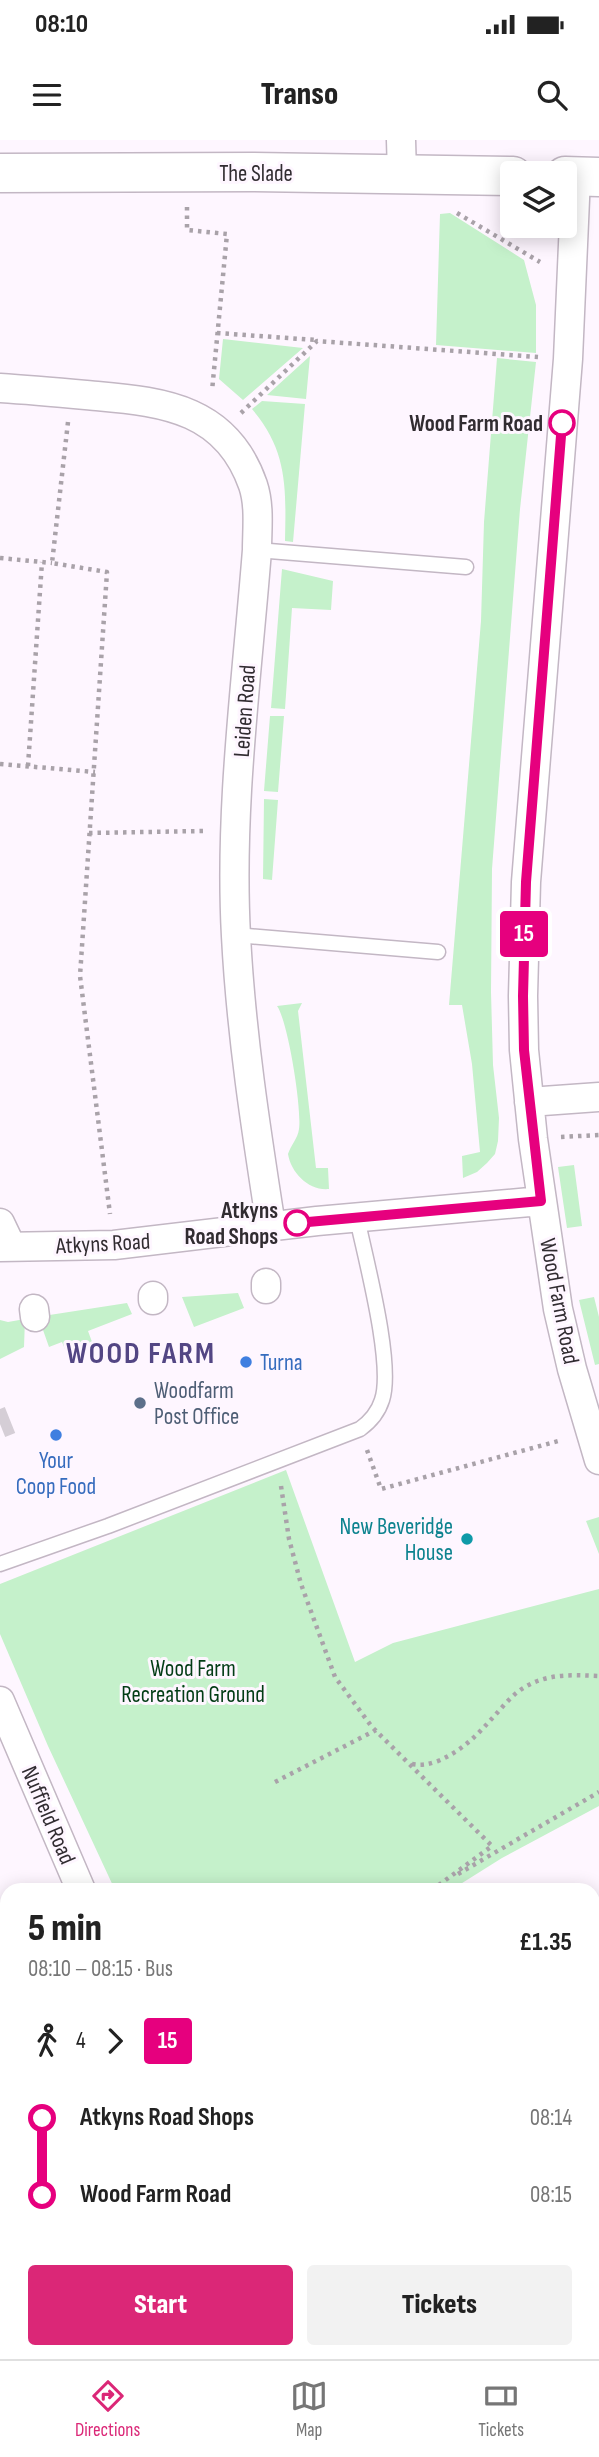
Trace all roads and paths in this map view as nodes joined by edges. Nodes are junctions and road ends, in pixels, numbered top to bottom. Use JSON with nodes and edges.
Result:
{"nodes":[{"id":1,"x":402,"y":157,"type":"edge"},
{"id":2,"x":0,"y":173,"type":"edge"},
{"id":3,"x":500,"y":174,"type":"edge"},
{"id":4,"x":580,"y":176,"type":"edge"},
{"id":5,"x":187,"y":199,"type":"dead end"},
{"id":6,"x":455,"y":212,"type":"dead end"},
{"id":7,"x":545,"y":265,"type":"dead end"},
{"id":8,"x":217,"y":333,"type":"junction"},
{"id":9,"x":317,"y":341,"type":"junction"},
{"id":10,"x":546,"y":358,"type":"dead end"},
{"id":11,"x":0,"y":388,"type":"edge"},
{"id":12,"x":71,"y":394,"type":"junction"},
{"id":13,"x":214,"y":428,"type":"junction"},
{"id":14,"x":257,"y":550,"type":"junction"},
{"id":15,"x":0,"y":558,"type":"edge"},
{"id":16,"x":42,"y":562,"type":"junction"},
{"id":17,"x":52,"y":563,"type":"junction"},
{"id":18,"x":466,"y":567,"type":"dead end"},
{"id":19,"x":0,"y":764,"type":"edge"},
{"id":20,"x":28,"y":766,"type":"junction"},
{"id":21,"x":95,"y":772,"type":"junction"},
{"id":22,"x":89,"y":833,"type":"junction"},
{"id":23,"x":236,"y":834,"type":"junction"},
{"id":24,"x":236,"y":935,"type":"junction"},
{"id":25,"x":438,"y":952,"type":"dead end"},
{"id":26,"x":599,"y":1097,"type":"edge"},
{"id":27,"x":529,"y":1102,"type":"junction"},
{"id":28,"x":541,"y":1201,"type":"junction"},
{"id":29,"x":357,"y":1218,"type":"junction"},
{"id":30,"x":271,"y":1226,"type":"junction"},
{"id":31,"x":4,"y":1239,"type":"edge"},
{"id":32,"x":114,"y":1245,"type":"junction"},
{"id":33,"x":360,"y":1429,"type":"junction"},
{"id":34,"x":590,"y":1433,"type":"junction"},
{"id":35,"x":599,"y":1460,"type":"edge"},
{"id":36,"x":275,"y":1461,"type":"junction"},
{"id":37,"x":0,"y":1564,"type":"edge"},
{"id":38,"x":599,"y":1676,"type":"edge"},
{"id":39,"x":0,"y":1701,"type":"edge"},
{"id":40,"x":376,"y":1730,"type":"junction"},
{"id":41,"x":411,"y":1764,"type":"junction"},
{"id":42,"x":275,"y":1782,"type":"dead end"},
{"id":43,"x":599,"y":1792,"type":"edge"},
{"id":44,"x":78,"y":1883,"type":"edge"},
{"id":45,"x":443,"y":1883,"type":"edge"},
{"id":46,"x":445,"y":1883,"type":"edge"}],
"edges":[{"from":1,"to":2,"type":"main road","name":"The Slade"},
{"from":1,"to":3,"type":"main road","name":"The Slade"},
{"from":4,"to":27,"type":"street","name":"Wood Farm Road"},
{"from":5,"to":8,"type":"path"},
{"from":6,"to":7,"type":"path"},
{"from":8,"to":9,"type":"path"},
{"from":8,"to":13,"type":"path"},
{"from":9,"to":10,"type":"path"},
{"from":9,"to":13,"type":"path"},
{"from":11,"to":12,"type":"street"},
{"from":12,"to":13,"type":"street"},
{"from":12,"to":17,"type":"path"},
{"from":13,"to":14,"type":"street","name":"Leiden Road"},
{"from":14,"to":18,"type":"lane"},
{"from":14,"to":23,"type":"street","name":"Leiden Road"},
{"from":15,"to":16,"type":"path"},
{"from":16,"to":17,"type":"path"},
{"from":16,"to":20,"type":"path"},
{"from":17,"to":21,"type":"path"},
{"from":19,"to":20,"type":"path"},
{"from":20,"to":21,"type":"path"},
{"from":21,"to":22,"type":"path"},
{"from":22,"to":23,"type":"path"},
{"from":22,"to":32,"type":"path"},
{"from":23,"to":24,"type":"street","name":"Leiden Road"},
{"from":24,"to":25,"type":"lane"},
{"from":24,"to":30,"type":"street","name":"Leiden Road"},
{"from":26,"to":27,"type":"street"},
{"from":27,"to":28,"type":"street","name":"Wood Farm Road"},
{"from":28,"to":29,"type":"street","name":"Atkyns Road"},
{"from":28,"to":34,"type":"street","name":"Wood Farm Road"},
{"from":29,"to":30,"type":"street","name":"Atkyns Road"},
{"from":29,"to":33,"type":"lane"},
{"from":30,"to":32,"type":"street","name":"Atkyns Road"},
{"from":31,"to":32,"type":"street","name":"Atkyns Road"},
{"from":33,"to":34,"type":"path"},
{"from":33,"to":36,"type":"lane"},
{"from":34,"to":35,"type":"street","name":"Wood Farm Road"},
{"from":36,"to":37,"type":"lane"},
{"from":36,"to":40,"type":"path"},
{"from":38,"to":41,"type":"path"},
{"from":39,"to":44,"type":"street","name":"Nuffield Road"},
{"from":40,"to":41,"type":"path"},
{"from":40,"to":42,"type":"path"},
{"from":41,"to":45,"type":"path"},
{"from":43,"to":46,"type":"path"}]}
